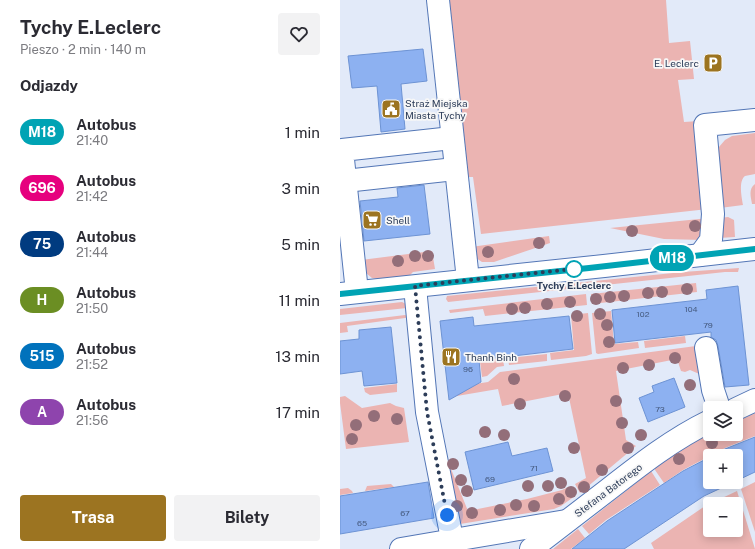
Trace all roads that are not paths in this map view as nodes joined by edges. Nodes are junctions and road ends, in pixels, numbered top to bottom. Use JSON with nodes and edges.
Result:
{"nodes":[{"id":1,"x":438,"y":0,"type":"edge"},
{"id":2,"x":755,"y":120,"type":"edge"},
{"id":3,"x":452,"y":138,"type":"junction"},
{"id":4,"x":455,"y":169,"type":"junction"},
{"id":5,"x":346,"y":181,"type":"junction"},
{"id":6,"x":755,"y":249,"type":"edge"},
{"id":7,"x":700,"y":255,"type":"junction"},
{"id":8,"x":468,"y":280,"type":"junction"},
{"id":9,"x":415,"y":286,"type":"junction"},
{"id":10,"x":349,"y":293,"type":"edge"},
{"id":11,"x":706,"y":348,"type":"dead end"},
{"id":12,"x":755,"y":400,"type":"edge"},
{"id":13,"x":717,"y":401,"type":"edge"},
{"id":14,"x":743,"y":406,"type":"edge"},
{"id":15,"x":703,"y":425,"type":"edge"},
{"id":16,"x":567,"y":520,"type":"junction"},
{"id":17,"x":453,"y":545,"type":"edge"},
{"id":18,"x":401,"y":549,"type":"edge"},
{"id":19,"x":531,"y":549,"type":"edge"}],
"edges":[{"from":1,"to":3,"type":"street"},
{"from":2,"to":7,"type":"street"},
{"from":3,"to":4,"type":"street"},
{"from":3,"to":5,"type":"street"},
{"from":4,"to":5,"type":"street"},
{"from":4,"to":8,"type":"street"},
{"from":5,"to":10,"type":"street"},
{"from":6,"to":7,"type":"street"},
{"from":7,"to":8,"type":"street"},
{"from":8,"to":9,"type":"street"},
{"from":9,"to":10,"type":"street"},
{"from":9,"to":17,"type":"street"},
{"from":11,"to":13,"type":"street"},
{"from":12,"to":14,"type":"street"},
{"from":15,"to":16,"type":"street","name":"Stefana Batorego"},
{"from":16,"to":17,"type":"street","name":"Stefana Batorego"},
{"from":16,"to":19,"type":"street"},
{"from":17,"to":18,"type":"street","name":"Stefana Batorego"}]}
